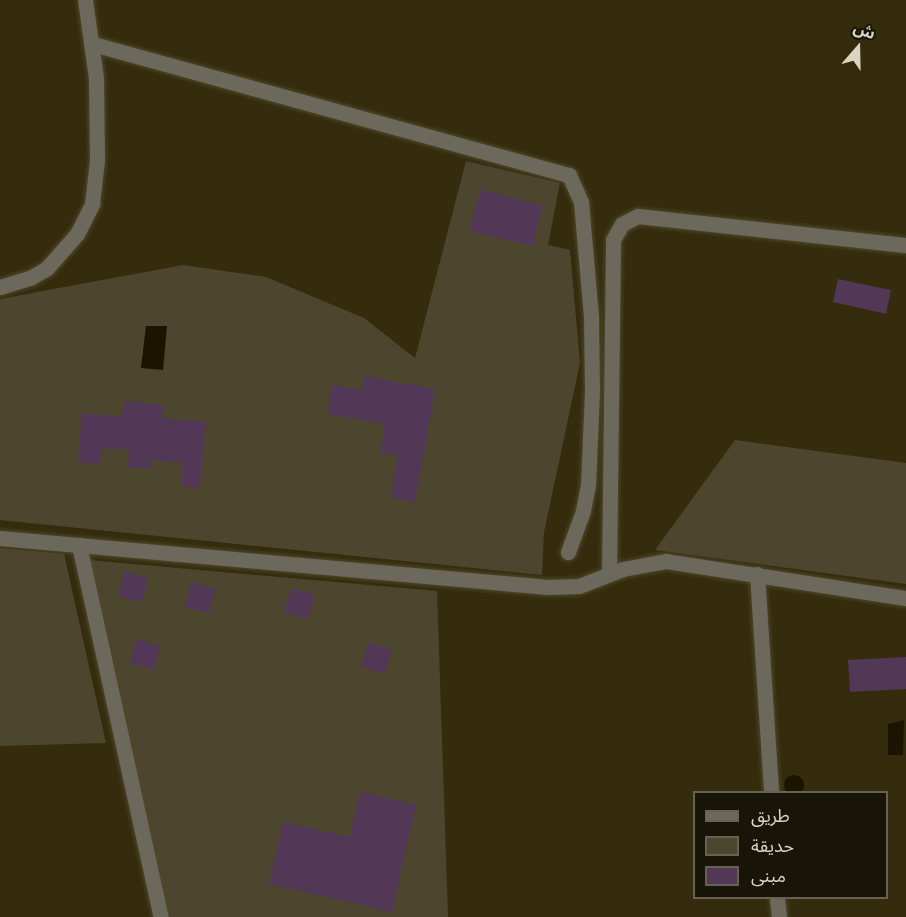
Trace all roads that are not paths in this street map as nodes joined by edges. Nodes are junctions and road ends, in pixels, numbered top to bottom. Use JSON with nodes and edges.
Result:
{"nodes":[{"id":1,"x":86,"y":0,"type":"edge"},
{"id":2,"x":93,"y":44,"type":"junction"},
{"id":3,"x":906,"y":245,"type":"edge"},
{"id":4,"x":0,"y":287,"type":"edge"},
{"id":5,"x":0,"y":538,"type":"edge"},
{"id":6,"x":80,"y":545,"type":"junction"},
{"id":7,"x":568,"y":552,"type":"dead end"},
{"id":8,"x":609,"y":574,"type":"junction"},
{"id":9,"x":757,"y":574,"type":"junction"},
{"id":10,"x":906,"y":598,"type":"edge"},
{"id":11,"x":771,"y":791,"type":"edge"},
{"id":12,"x":777,"y":899,"type":"edge"},
{"id":13,"x":161,"y":917,"type":"edge"},
{"id":14,"x":779,"y":917,"type":"edge"}],
"edges":[{"from":1,"to":2,"type":"street"},
{"from":2,"to":4,"type":"street"},
{"from":2,"to":7,"type":"street"},
{"from":3,"to":8,"type":"street"},
{"from":5,"to":6,"type":"street"},
{"from":6,"to":8,"type":"street"},
{"from":6,"to":13,"type":"street"},
{"from":8,"to":9,"type":"street"},
{"from":9,"to":10,"type":"street"},
{"from":9,"to":11,"type":"street"},
{"from":12,"to":14,"type":"street"}]}
